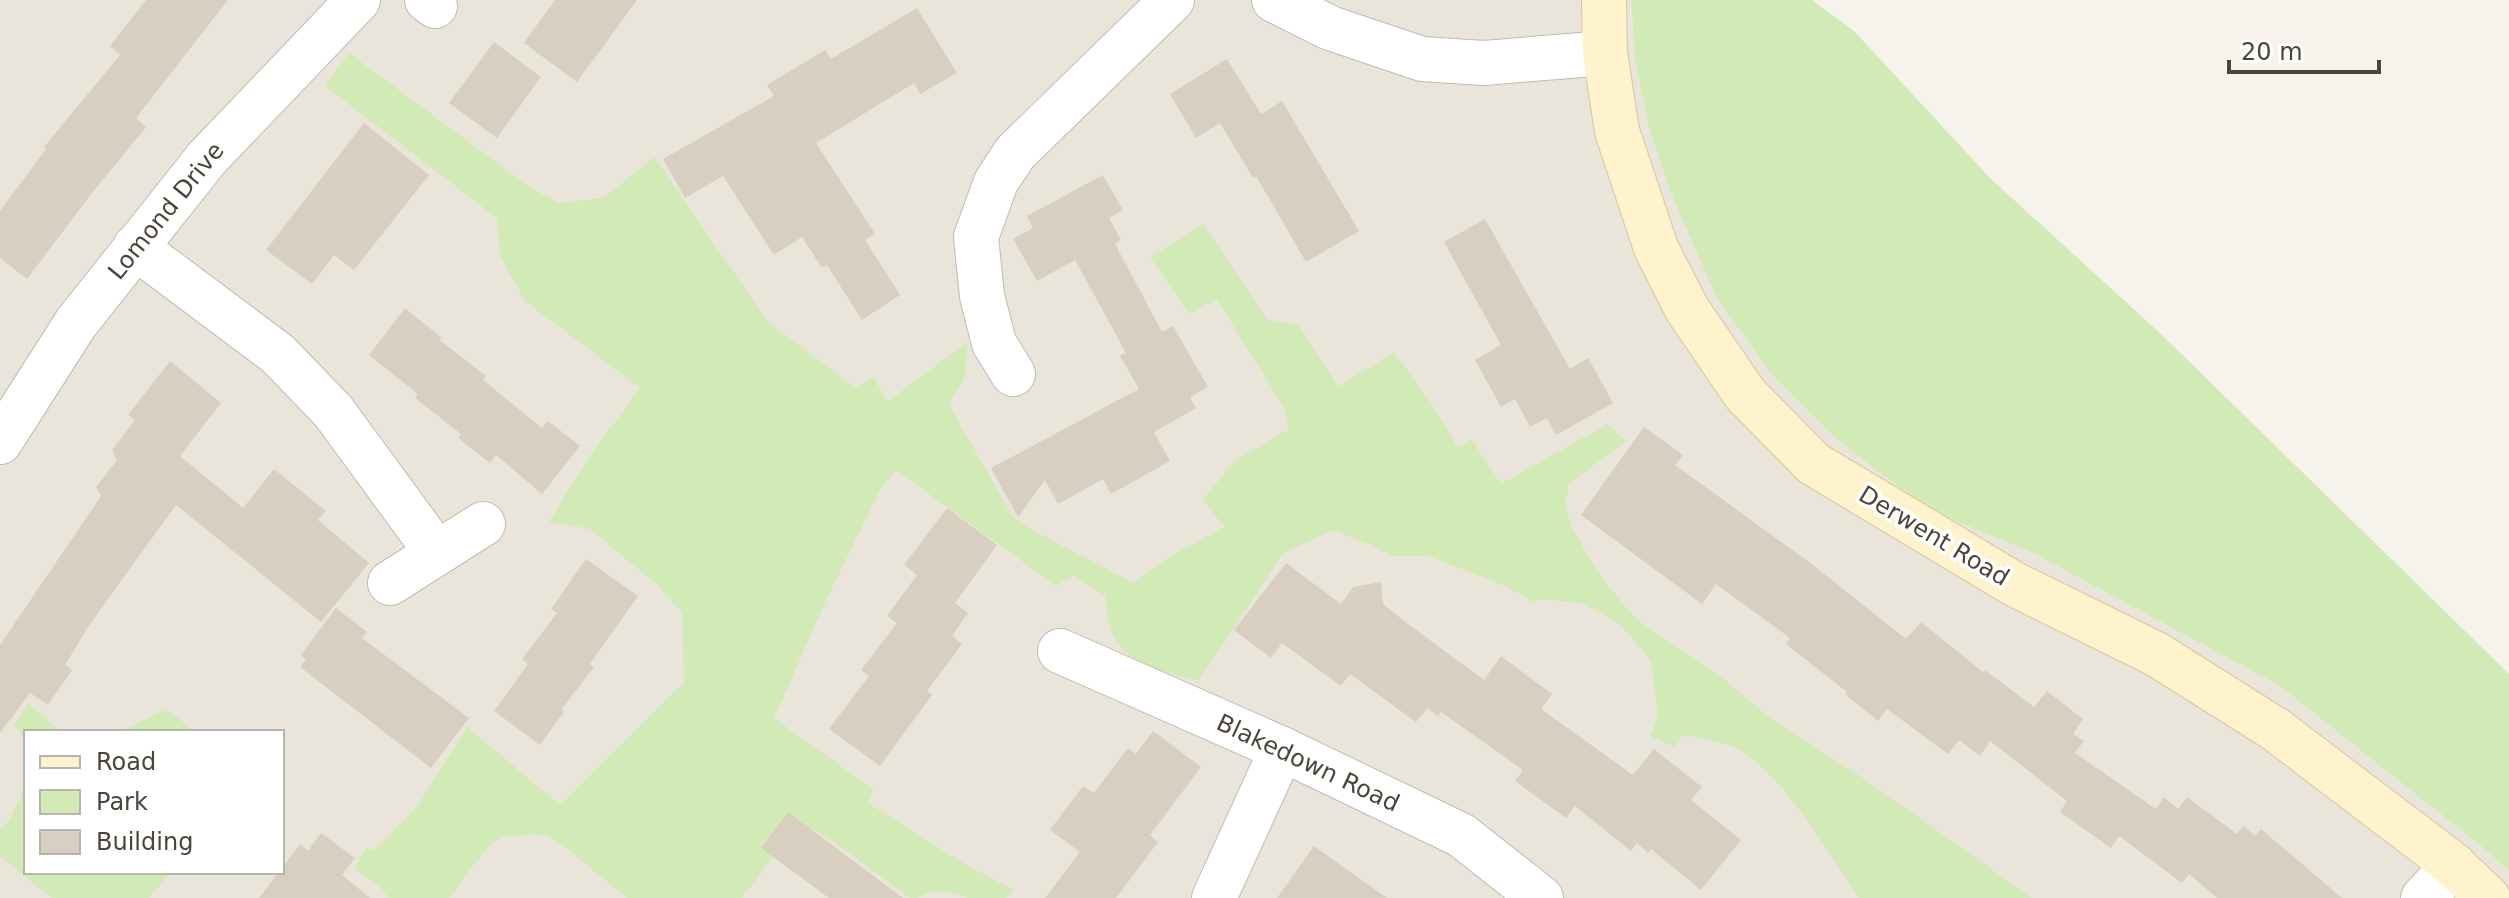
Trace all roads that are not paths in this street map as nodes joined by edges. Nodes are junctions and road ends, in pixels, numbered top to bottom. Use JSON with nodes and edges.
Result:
{"nodes":[{"id":1,"x":358,"y":0,"type":"edge"},
{"id":2,"x":1172,"y":0,"type":"edge"},
{"id":3,"x":1274,"y":0,"type":"edge"},
{"id":4,"x":1604,"y":0,"type":"edge"},
{"id":5,"x":1605,"y":53,"type":"junction"},
{"id":6,"x":135,"y":247,"type":"junction"},
{"id":7,"x":1013,"y":374,"type":"dead end"},
{"id":8,"x":0,"y":442,"type":"edge"},
{"id":9,"x":483,"y":524,"type":"dead end"},
{"id":10,"x":437,"y":553,"type":"junction"},
{"id":11,"x":390,"y":583,"type":"dead end"},
{"id":12,"x":1060,"y":651,"type":"dead end"},
{"id":13,"x":1282,"y":749,"type":"junction"},
{"id":14,"x":2454,"y":865,"type":"junction"},
{"id":15,"x":1214,"y":898,"type":"edge"},
{"id":16,"x":1541,"y":898,"type":"edge"},
{"id":17,"x":2423,"y":898,"type":"edge"},
{"id":18,"x":2488,"y":898,"type":"edge"}],
"edges":[{"from":1,"to":6,"type":"street","name":"Lomond Drive"},
{"from":2,"to":7,"type":"street"},
{"from":3,"to":5,"type":"street"},
{"from":4,"to":5,"type":"street","name":"Derwent Road"},
{"from":5,"to":14,"type":"street","name":"Derwent Road"},
{"from":6,"to":8,"type":"street","name":"Lomond Drive"},
{"from":6,"to":10,"type":"street"},
{"from":9,"to":10,"type":"street"},
{"from":10,"to":11,"type":"street"},
{"from":12,"to":13,"type":"street","name":"Blakedown Road"},
{"from":13,"to":15,"type":"street"},
{"from":13,"to":16,"type":"street","name":"Blakedown Road"},
{"from":14,"to":17,"type":"street"},
{"from":14,"to":18,"type":"street","name":"Derwent Road"}]}
